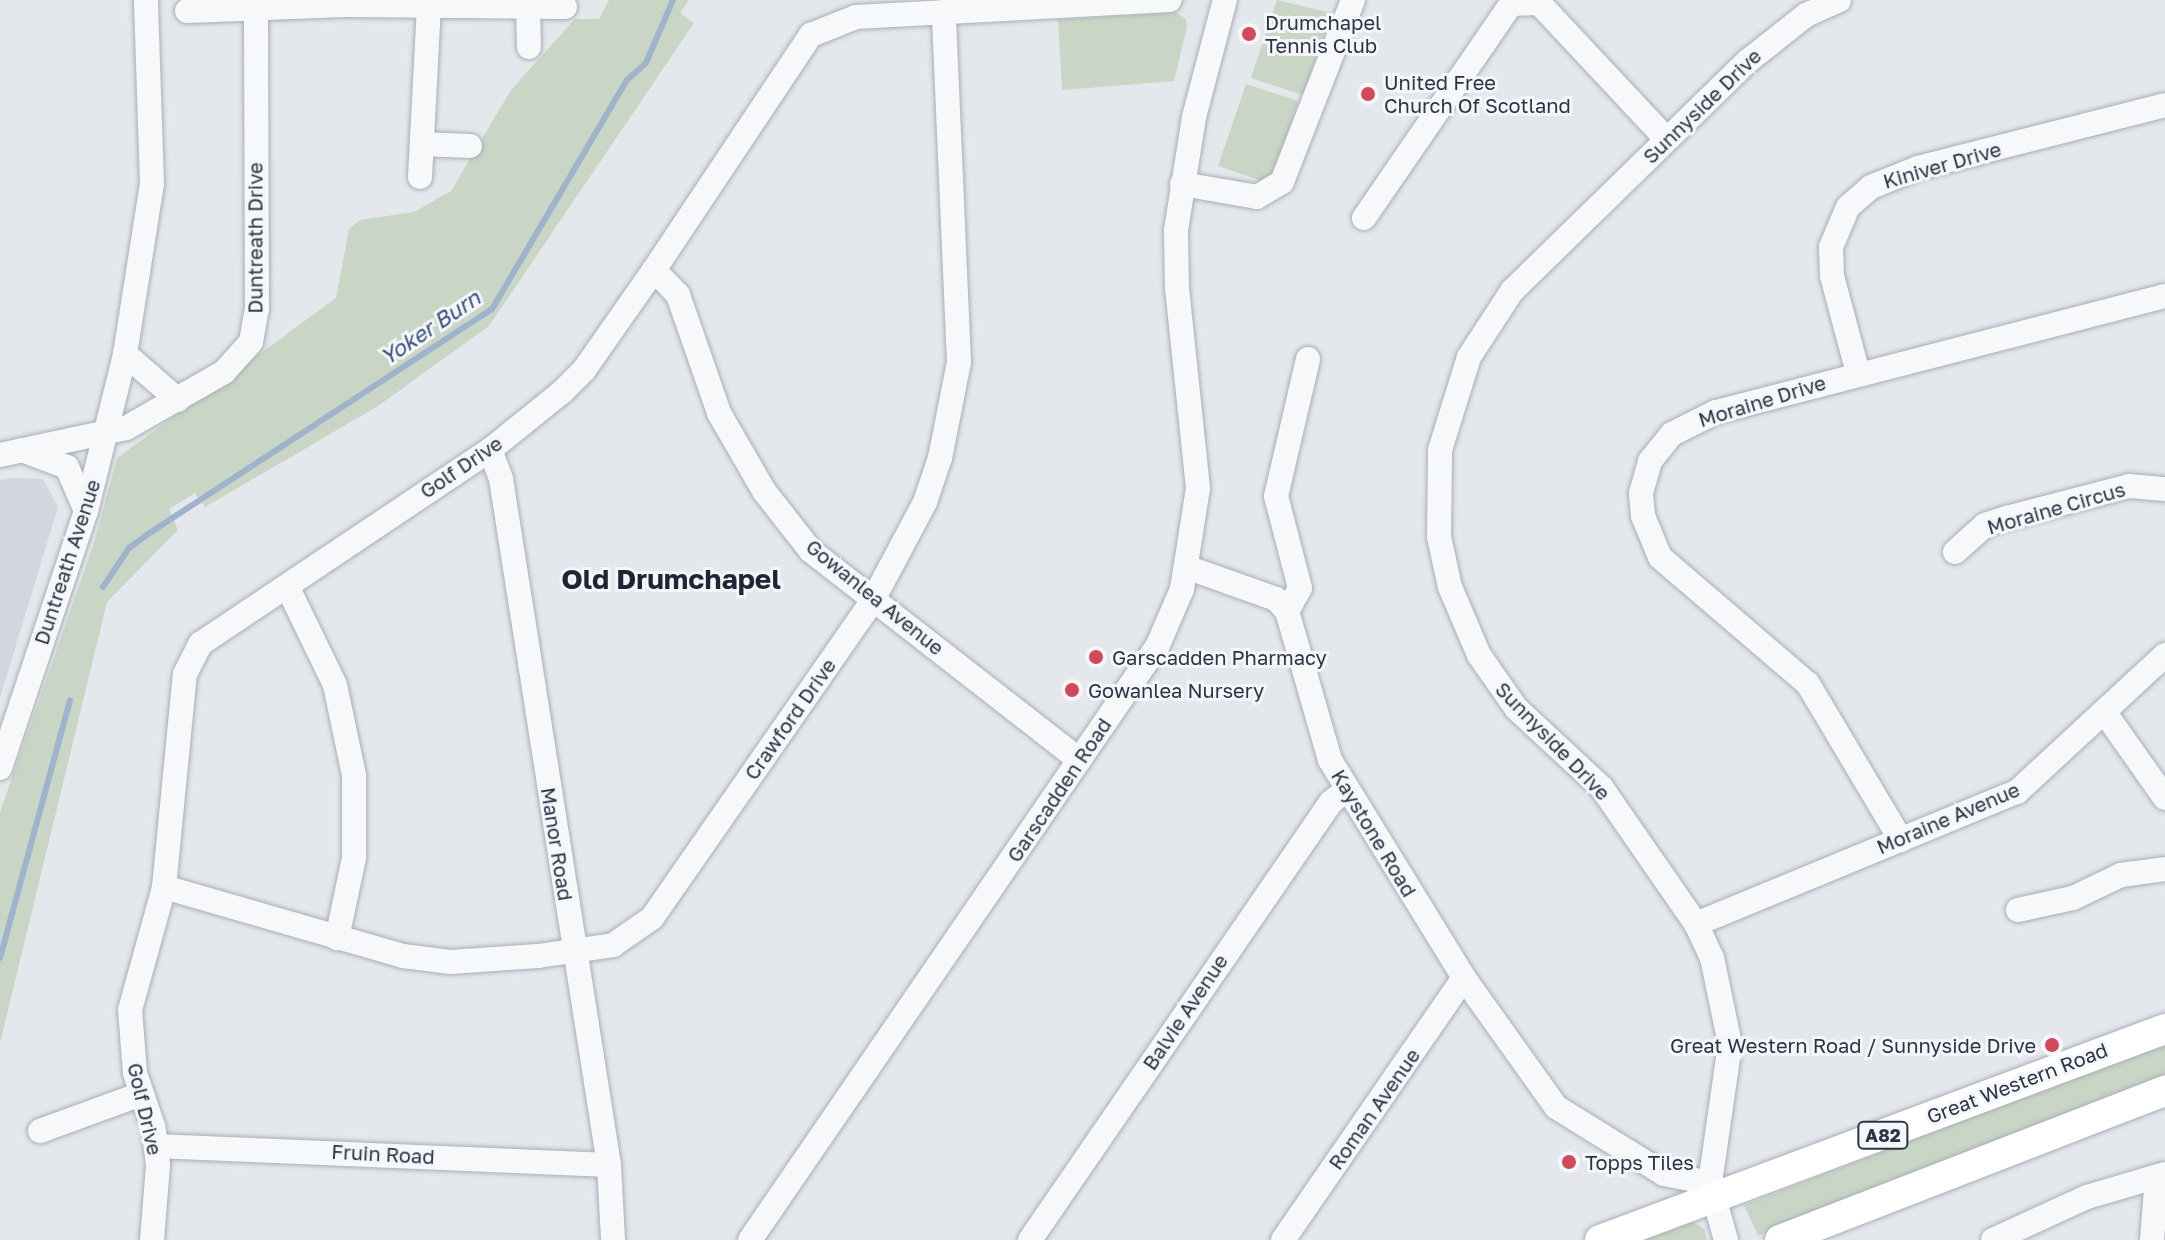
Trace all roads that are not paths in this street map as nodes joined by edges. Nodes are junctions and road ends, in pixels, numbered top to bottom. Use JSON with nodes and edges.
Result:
{"nodes":[{"id":1,"x":146,"y":0,"type":"edge"},
{"id":2,"x":1170,"y":0,"type":"edge"},
{"id":3,"x":1225,"y":0,"type":"edge"},
{"id":4,"x":1353,"y":0,"type":"edge"},
{"id":5,"x":1839,"y":0,"type":"edge"},
{"id":6,"x":429,"y":7,"type":"junction"},
{"id":7,"x":528,"y":7,"type":"junction"},
{"id":8,"x":565,"y":7,"type":"dead end"},
{"id":9,"x":256,"y":8,"type":"junction"},
{"id":10,"x":187,"y":11,"type":"dead end"},
{"id":11,"x":944,"y":12,"type":"junction"},
{"id":12,"x":529,"y":47,"type":"dead end"},
{"id":13,"x":2165,"y":105,"type":"edge"},
{"id":14,"x":1667,"y":140,"type":"junction"},
{"id":15,"x":422,"y":144,"type":"junction"},
{"id":16,"x":470,"y":146,"type":"dead end"},
{"id":17,"x":420,"y":177,"type":"dead end"},
{"id":18,"x":1182,"y":184,"type":"junction"},
{"id":19,"x":1364,"y":218,"type":"dead end"},
{"id":20,"x":654,"y":270,"type":"junction"},
{"id":21,"x":2165,"y":296,"type":"edge"},
{"id":22,"x":125,"y":354,"type":"junction"},
{"id":23,"x":1308,"y":359,"type":"dead end"},
{"id":24,"x":1858,"y":373,"type":"junction"},
{"id":25,"x":178,"y":400,"type":"junction"},
{"id":26,"x":107,"y":433,"type":"junction"},
{"id":27,"x":490,"y":450,"type":"junction"},
{"id":28,"x":11,"y":453,"type":"edge"},
{"id":29,"x":2165,"y":489,"type":"edge"},
{"id":30,"x":86,"y":511,"type":"junction"},
{"id":31,"x":1955,"y":552,"type":"dead end"},
{"id":32,"x":1189,"y":568,"type":"junction"},
{"id":33,"x":287,"y":586,"type":"junction"},
{"id":34,"x":874,"y":598,"type":"junction"},
{"id":35,"x":1287,"y":611,"type":"junction"},
{"id":36,"x":2165,"y":655,"type":"edge"},
{"id":37,"x":2105,"y":713,"type":"junction"},
{"id":38,"x":1079,"y":760,"type":"junction"},
{"id":39,"x":0,"y":768,"type":"edge"},
{"id":40,"x":1347,"y":790,"type":"junction"},
{"id":41,"x":2165,"y":798,"type":"edge"},
{"id":42,"x":1901,"y":840,"type":"junction"},
{"id":43,"x":2165,"y":869,"type":"edge"},
{"id":44,"x":164,"y":887,"type":"junction"},
{"id":45,"x":2018,"y":910,"type":"dead end"},
{"id":46,"x":1696,"y":924,"type":"junction"},
{"id":47,"x":337,"y":938,"type":"junction"},
{"id":48,"x":574,"y":952,"type":"junction"},
{"id":49,"x":1464,"y":978,"type":"junction"},
{"id":50,"x":2165,"y":1029,"type":"edge"},
{"id":51,"x":2165,"y":1091,"type":"edge"},
{"id":52,"x":141,"y":1094,"type":"junction"},
{"id":53,"x":40,"y":1131,"type":"dead end"},
{"id":54,"x":156,"y":1146,"type":"junction"},
{"id":55,"x":609,"y":1165,"type":"junction"},
{"id":56,"x":2161,"y":1175,"type":"edge"},
{"id":57,"x":1711,"y":1192,"type":"junction"},
{"id":58,"x":152,"y":1240,"type":"edge"},
{"id":59,"x":613,"y":1240,"type":"edge"},
{"id":60,"x":750,"y":1240,"type":"edge"},
{"id":61,"x":1030,"y":1240,"type":"edge"},
{"id":62,"x":1283,"y":1240,"type":"edge"},
{"id":63,"x":1600,"y":1240,"type":"edge"},
{"id":64,"x":1726,"y":1240,"type":"edge"},
{"id":65,"x":1780,"y":1240,"type":"edge"},
{"id":66,"x":1993,"y":1240,"type":"edge"},
{"id":67,"x":2152,"y":1240,"type":"edge"}],
"edges":[{"from":1,"to":22,"type":"street","name":"Duntreath Avenue"},
{"from":2,"to":11,"type":"street","name":"Golf Drive"},
{"from":3,"to":18,"type":"street","name":"Garscadden Road"},
{"from":4,"to":18,"type":"street"},
{"from":5,"to":14,"type":"street","name":"Sunnyside Drive"},
{"from":6,"to":7,"type":"street"},
{"from":6,"to":9,"type":"street"},
{"from":6,"to":15,"type":"street"},
{"from":7,"to":8,"type":"street"},
{"from":7,"to":12,"type":"street"},
{"from":9,"to":10,"type":"street"},
{"from":9,"to":25,"type":"street","name":"Duntreath Drive"},
{"from":11,"to":20,"type":"street","name":"Golf Drive"},
{"from":11,"to":34,"type":"street","name":"Crawford Drive"},
{"from":13,"to":24,"type":"street","name":"Kiniver Drive"},
{"from":14,"to":19,"type":"street"},
{"from":14,"to":46,"type":"street","name":"Sunnyside Drive"},
{"from":15,"to":16,"type":"street"},
{"from":15,"to":17,"type":"street"},
{"from":18,"to":32,"type":"street","name":"Garscadden Road"},
{"from":20,"to":27,"type":"street","name":"Golf Drive"},
{"from":20,"to":34,"type":"street","name":"Gowanlea Avenue"},
{"from":21,"to":24,"type":"street","name":"Moraine Drive"},
{"from":22,"to":25,"type":"street"},
{"from":22,"to":26,"type":"street","name":"Duntreath Avenue"},
{"from":23,"to":35,"type":"street","name":"Kaystone Road"},
{"from":24,"to":42,"type":"street","name":"Moraine Drive"},
{"from":25,"to":26,"type":"street","name":"Duntreath Drive"},
{"from":26,"to":28,"type":"street","name":"Duntreath Drive"},
{"from":26,"to":30,"type":"street","name":"Duntreath Avenue"},
{"from":27,"to":33,"type":"street","name":"Golf Drive"},
{"from":27,"to":48,"type":"street","name":"Manor Road"},
{"from":28,"to":30,"type":"street"},
{"from":29,"to":31,"type":"street","name":"Moraine Circus"},
{"from":30,"to":39,"type":"street","name":"Duntreath Avenue"},
{"from":32,"to":35,"type":"street"},
{"from":32,"to":38,"type":"street","name":"Garscadden Road"},
{"from":33,"to":44,"type":"street","name":"Golf Drive"},
{"from":33,"to":47,"type":"street"},
{"from":34,"to":38,"type":"street","name":"Gowanlea Avenue"},
{"from":34,"to":48,"type":"street","name":"Crawford Drive"},
{"from":35,"to":40,"type":"street","name":"Kaystone Road"},
{"from":36,"to":37,"type":"street","name":"Moraine Avenue"},
{"from":37,"to":41,"type":"street"},
{"from":37,"to":42,"type":"street","name":"Moraine Avenue"},
{"from":38,"to":60,"type":"street","name":"Garscadden Road"},
{"from":40,"to":49,"type":"street","name":"Kaystone Road"},
{"from":40,"to":61,"type":"street","name":"Balvie Avenue"},
{"from":42,"to":46,"type":"street","name":"Moraine Avenue"},
{"from":43,"to":45,"type":"street"},
{"from":44,"to":47,"type":"street","name":"Crawford Drive"},
{"from":44,"to":52,"type":"street","name":"Golf Drive"},
{"from":46,"to":57,"type":"street","name":"Sunnyside Drive"},
{"from":47,"to":48,"type":"street","name":"Crawford Drive"},
{"from":48,"to":55,"type":"street","name":"Manor Road"},
{"from":49,"to":57,"type":"street","name":"Kaystone Road"},
{"from":49,"to":62,"type":"street","name":"Roman Avenue"},
{"from":50,"to":57,"type":"main road","name":"Great Western Road","number":"A82"},
{"from":51,"to":65,"type":"main road"},
{"from":52,"to":53,"type":"street"},
{"from":52,"to":54,"type":"street","name":"Golf Drive"},
{"from":54,"to":55,"type":"street","name":"Fruin Road"},
{"from":54,"to":58,"type":"street","name":"Golf Drive"},
{"from":55,"to":59,"type":"street","name":"Manor Road"},
{"from":56,"to":66,"type":"street"},
{"from":56,"to":67,"type":"street"},
{"from":57,"to":63,"type":"main road","name":"Great Western Road","number":"A82"},
{"from":57,"to":64,"type":"street","name":"Sunnyside Drive"}]}
